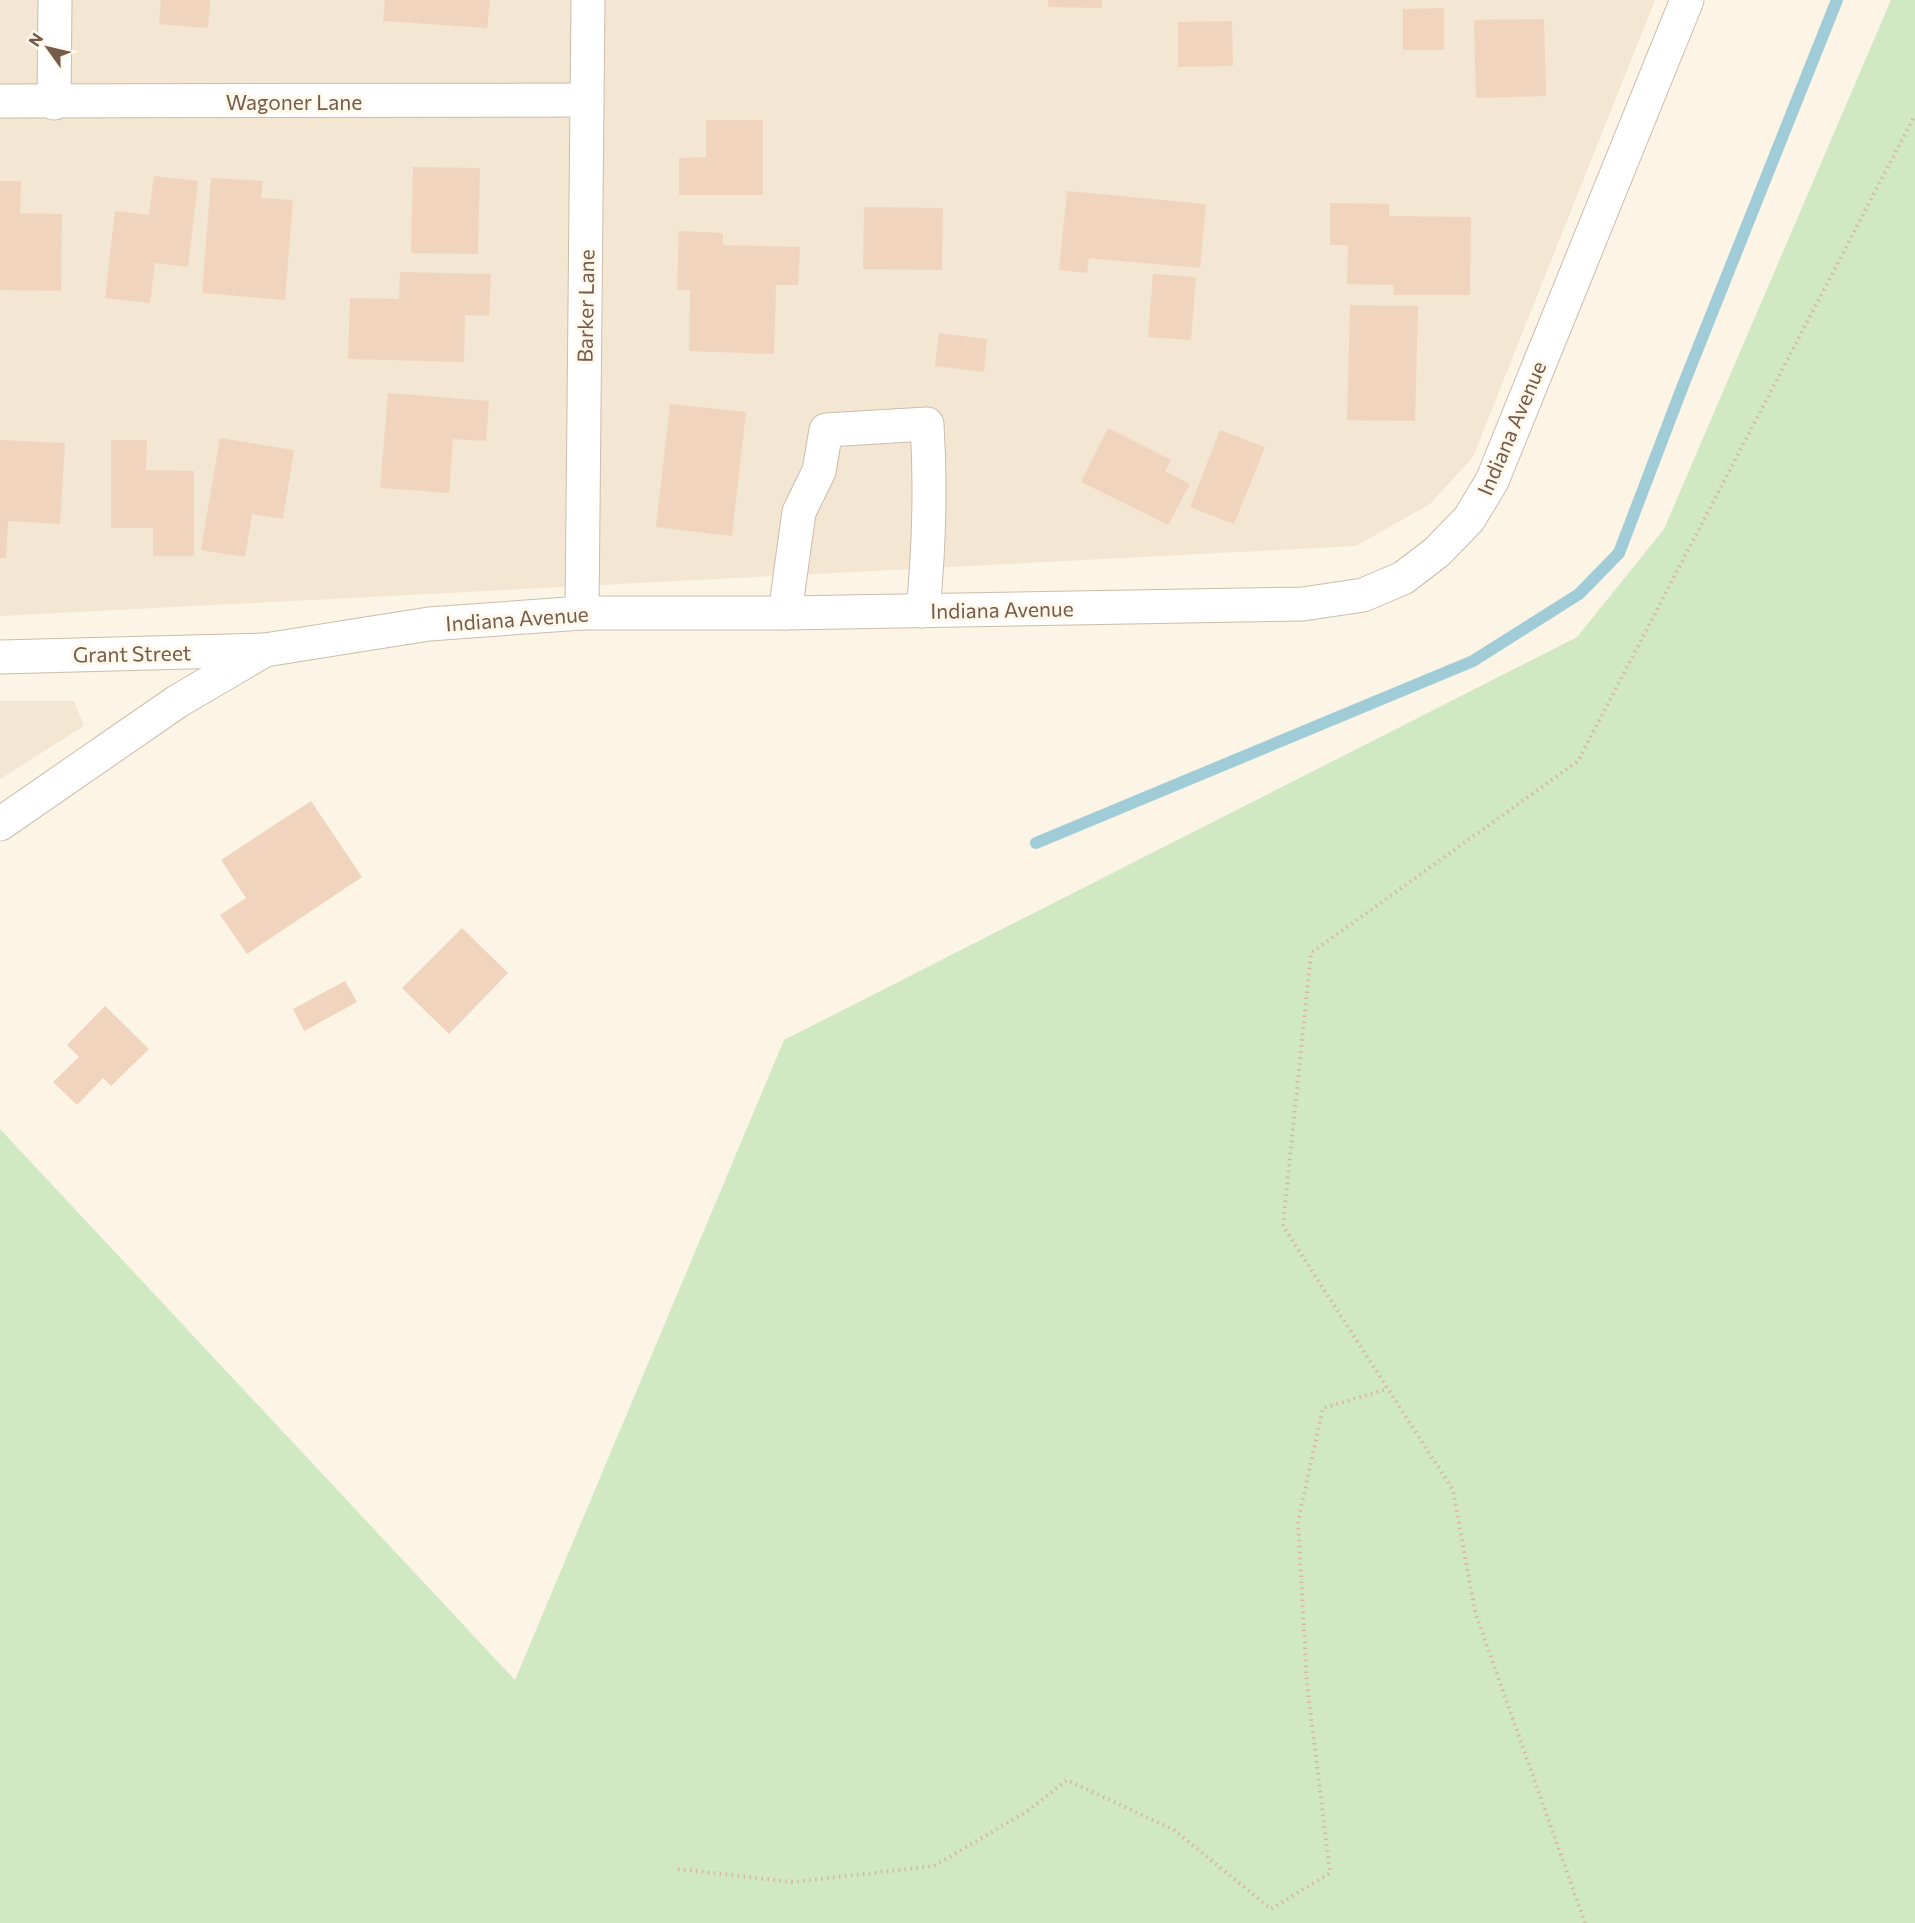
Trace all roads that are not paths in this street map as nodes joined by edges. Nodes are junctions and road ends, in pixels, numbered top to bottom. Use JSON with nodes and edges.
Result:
{"nodes":[{"id":1,"x":55,"y":0,"type":"edge"},
{"id":2,"x":588,"y":0,"type":"edge"},
{"id":3,"x":1687,"y":0,"type":"edge"},
{"id":4,"x":587,"y":100,"type":"junction"},
{"id":5,"x":0,"y":101,"type":"edge"},
{"id":6,"x":54,"y":103,"type":"junction"},
{"id":7,"x":923,"y":611,"type":"junction"},
{"id":8,"x":582,"y":613,"type":"junction"},
{"id":9,"x":785,"y":613,"type":"junction"},
{"id":10,"x":265,"y":650,"type":"junction"},
{"id":11,"x":0,"y":657,"type":"edge"},
{"id":12,"x":0,"y":825,"type":"edge"}],
"edges":[{"from":1,"to":6,"type":"street"},
{"from":2,"to":4,"type":"street","name":"Barker Lane"},
{"from":3,"to":7,"type":"street","name":"Indiana Avenue"},
{"from":4,"to":6,"type":"street","name":"Wagoner Lane"},
{"from":4,"to":8,"type":"street","name":"Barker Lane"},
{"from":5,"to":6,"type":"street","name":"Wagoner Lane"},
{"from":7,"to":9,"type":"street","name":"Indiana Avenue"},
{"from":7,"to":9,"type":"street"},
{"from":8,"to":9,"type":"street","name":"Indiana Avenue"},
{"from":8,"to":10,"type":"street","name":"Indiana Avenue"},
{"from":10,"to":11,"type":"street","name":"Grant Street"},
{"from":10,"to":12,"type":"street","name":"Indiana Avenue"}]}
